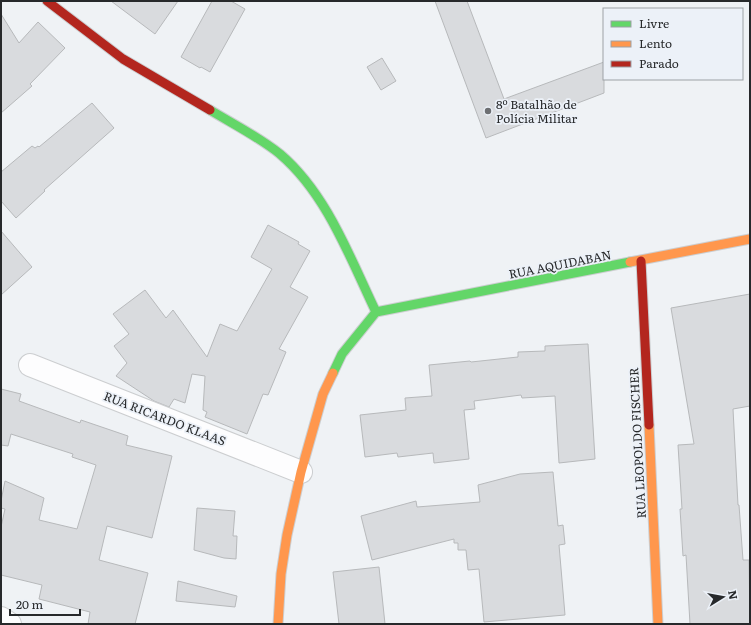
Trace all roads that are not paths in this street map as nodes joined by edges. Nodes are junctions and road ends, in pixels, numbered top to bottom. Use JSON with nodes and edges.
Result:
{"nodes":[{"id":1,"x":47,"y":1,"type":"edge"},
{"id":2,"x":750,"y":239,"type":"edge"},
{"id":3,"x":641,"y":260,"type":"junction"},
{"id":4,"x":376,"y":312,"type":"junction"},
{"id":5,"x":30,"y":365,"type":"dead end"},
{"id":6,"x":301,"y":472,"type":"junction"},
{"id":7,"x":1,"y":618,"type":"edge"},
{"id":8,"x":10,"y":624,"type":"edge"},
{"id":9,"x":278,"y":624,"type":"edge"},
{"id":10,"x":658,"y":624,"type":"edge"}],
"edges":[{"from":1,"to":4,"type":"street"},
{"from":2,"to":3,"type":"street","name":"RUA AQUIDABAN"},
{"from":3,"to":4,"type":"street","name":"RUA AQUIDABAN"},
{"from":3,"to":10,"type":"street","name":"RUA LEOPOLDO FISCHER"},
{"from":4,"to":6,"type":"street"},
{"from":5,"to":6,"type":"street","name":"RUA RICARDO KLAAS"},
{"from":6,"to":9,"type":"street"},
{"from":7,"to":8,"type":"street"}]}
